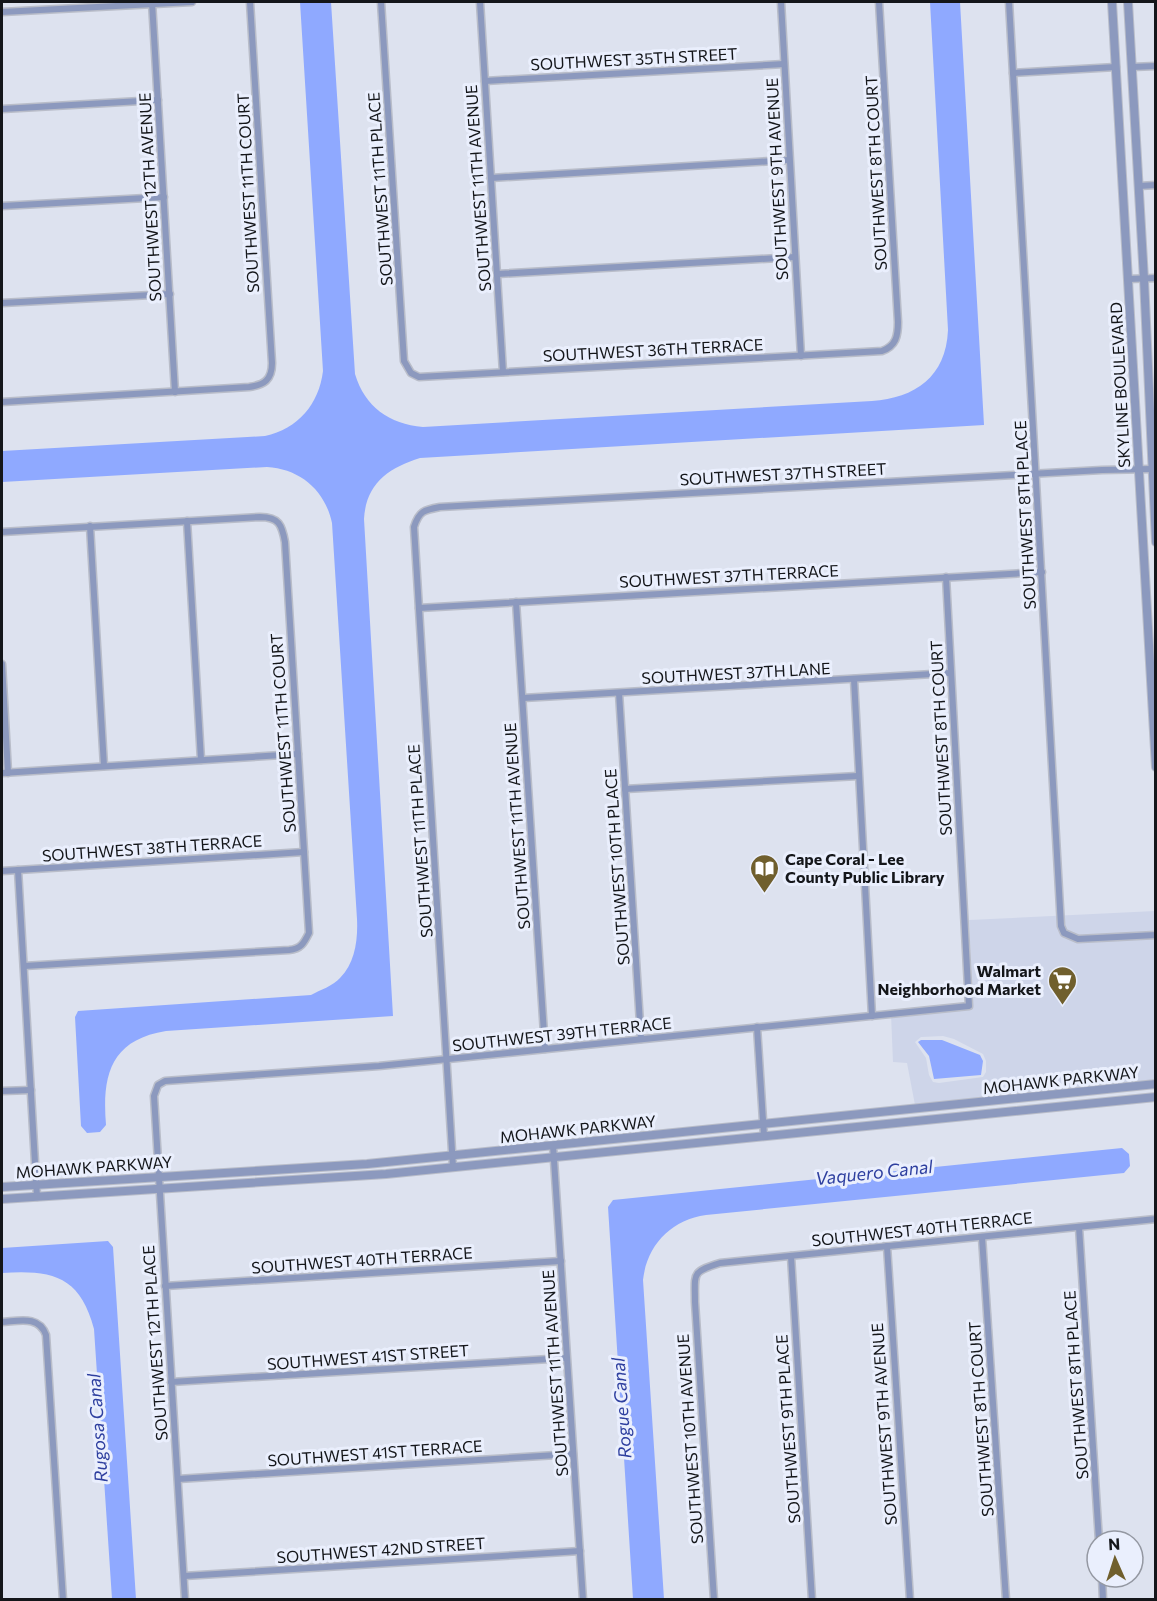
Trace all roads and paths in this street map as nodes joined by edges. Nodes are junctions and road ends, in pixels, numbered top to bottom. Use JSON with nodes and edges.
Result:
{"nodes":[{"id":1,"x":192,"y":2,"type":"edge"},
{"id":2,"x":250,"y":2,"type":"edge"},
{"id":3,"x":381,"y":2,"type":"edge"},
{"id":4,"x":480,"y":2,"type":"edge"},
{"id":5,"x":781,"y":2,"type":"edge"},
{"id":6,"x":879,"y":2,"type":"edge"},
{"id":7,"x":1009,"y":2,"type":"edge"},
{"id":8,"x":1112,"y":2,"type":"edge"},
{"id":9,"x":1128,"y":2,"type":"edge"},
{"id":10,"x":152,"y":3,"type":"edge"},
{"id":11,"x":2,"y":12,"type":"edge"},
{"id":12,"x":784,"y":64,"type":"junction"},
{"id":13,"x":1155,"y":66,"type":"edge"},
{"id":14,"x":1116,"y":67,"type":"junction"},
{"id":15,"x":1131,"y":67,"type":"junction"},
{"id":16,"x":1013,"y":73,"type":"junction"},
{"id":17,"x":485,"y":81,"type":"junction"},
{"id":18,"x":158,"y":100,"type":"junction"},
{"id":19,"x":2,"y":109,"type":"edge"},
{"id":20,"x":789,"y":160,"type":"junction"},
{"id":21,"x":491,"y":178,"type":"junction"},
{"id":22,"x":1155,"y":185,"type":"edge"},
{"id":23,"x":1139,"y":186,"type":"junction"},
{"id":24,"x":164,"y":197,"type":"junction"},
{"id":25,"x":2,"y":206,"type":"edge"},
{"id":26,"x":795,"y":257,"type":"junction"},
{"id":27,"x":497,"y":274,"type":"junction"},
{"id":28,"x":1155,"y":278,"type":"edge"},
{"id":29,"x":1128,"y":279,"type":"junction"},
{"id":30,"x":1144,"y":279,"type":"junction"},
{"id":31,"x":170,"y":294,"type":"junction"},
{"id":32,"x":2,"y":303,"type":"edge"},
{"id":33,"x":895,"y":343,"type":"joint"},
{"id":34,"x":801,"y":356,"type":"junction"},
{"id":35,"x":503,"y":372,"type":"junction"},
{"id":36,"x":411,"y":373,"type":"joint"},
{"id":37,"x":175,"y":392,"type":"junction"},
{"id":38,"x":2,"y":402,"type":"edge"},
{"id":39,"x":1138,"y":469,"type":"junction"},
{"id":40,"x":1152,"y":469,"type":"junction"},
{"id":41,"x":1036,"y":474,"type":"junction"},
{"id":42,"x":418,"y":515,"type":"joint"},
{"id":43,"x":1155,"y":516,"type":"edge"},
{"id":44,"x":187,"y":521,"type":"junction"},
{"id":45,"x":90,"y":526,"type":"junction"},
{"id":46,"x":2,"y":532,"type":"edge"},
{"id":47,"x":1155,"y":542,"type":"edge"},
{"id":48,"x":1041,"y":572,"type":"junction"},
{"id":49,"x":946,"y":577,"type":"junction"},
{"id":50,"x":516,"y":602,"type":"junction"},
{"id":51,"x":419,"y":608,"type":"junction"},
{"id":52,"x":2,"y":664,"type":"edge"},
{"id":53,"x":950,"y":673,"type":"junction"},
{"id":54,"x":854,"y":679,"type":"junction"},
{"id":55,"x":619,"y":693,"type":"junction"},
{"id":56,"x":523,"y":698,"type":"junction"},
{"id":57,"x":298,"y":754,"type":"junction"},
{"id":58,"x":201,"y":760,"type":"junction"},
{"id":59,"x":104,"y":766,"type":"junction"},
{"id":60,"x":1155,"y":767,"type":"edge"},
{"id":61,"x":5,"y":773,"type":"edge"},
{"id":62,"x":858,"y":776,"type":"junction"},
{"id":63,"x":625,"y":789,"type":"junction"},
{"id":64,"x":304,"y":852,"type":"junction"},
{"id":65,"x":18,"y":870,"type":"junction"},
{"id":66,"x":2,"y":871,"type":"edge"},
{"id":67,"x":1155,"y":934,"type":"edge"},
{"id":68,"x":24,"y":966,"type":"junction"},
{"id":69,"x":969,"y":1006,"type":"joint"},
{"id":70,"x":872,"y":1016,"type":"junction"},
{"id":71,"x":757,"y":1027,"type":"junction"},
{"id":72,"x":641,"y":1039,"type":"junction"},
{"id":73,"x":545,"y":1049,"type":"junction"},
{"id":74,"x":447,"y":1059,"type":"junction"},
{"id":75,"x":1155,"y":1084,"type":"edge"},
{"id":76,"x":158,"y":1085,"type":"joint"},
{"id":77,"x":31,"y":1090,"type":"junction"},
{"id":78,"x":2,"y":1091,"type":"edge"},
{"id":79,"x":1155,"y":1097,"type":"edge"},
{"id":80,"x":764,"y":1123,"type":"junction"},
{"id":81,"x":764,"y":1136,"type":"junction"},
{"id":82,"x":553,"y":1144,"type":"junction"},
{"id":83,"x":453,"y":1155,"type":"junction"},
{"id":84,"x":554,"y":1157,"type":"junction"},
{"id":85,"x":453,"y":1167,"type":"junction"},
{"id":86,"x":158,"y":1177,"type":"junction"},
{"id":87,"x":36,"y":1185,"type":"junction"},
{"id":88,"x":2,"y":1187,"type":"edge"},
{"id":89,"x":159,"y":1189,"type":"junction"},
{"id":90,"x":37,"y":1197,"type":"junction"},
{"id":91,"x":2,"y":1199,"type":"edge"},
{"id":92,"x":1155,"y":1219,"type":"edge"},
{"id":93,"x":1079,"y":1227,"type":"junction"},
{"id":94,"x":982,"y":1237,"type":"junction"},
{"id":95,"x":887,"y":1246,"type":"junction"},
{"id":96,"x":791,"y":1256,"type":"junction"},
{"id":97,"x":561,"y":1261,"type":"junction"},
{"id":98,"x":695,"y":1276,"type":"joint"},
{"id":99,"x":165,"y":1286,"type":"junction"},
{"id":100,"x":2,"y":1322,"type":"edge"},
{"id":101,"x":566,"y":1358,"type":"junction"},
{"id":102,"x":171,"y":1382,"type":"junction"},
{"id":103,"x":573,"y":1454,"type":"junction"},
{"id":104,"x":178,"y":1479,"type":"junction"},
{"id":105,"x":1099,"y":1529,"type":"edge"},
{"id":106,"x":580,"y":1551,"type":"junction"},
{"id":107,"x":184,"y":1576,"type":"junction"},
{"id":108,"x":63,"y":1599,"type":"edge"},
{"id":109,"x":185,"y":1599,"type":"edge"},
{"id":110,"x":583,"y":1599,"type":"edge"},
{"id":111,"x":714,"y":1599,"type":"edge"},
{"id":112,"x":812,"y":1599,"type":"edge"},
{"id":113,"x":910,"y":1599,"type":"edge"},
{"id":114,"x":1006,"y":1599,"type":"edge"}],
"edges":[{"from":1,"to":10,"type":"street"},
{"from":2,"to":37,"type":"street","name":"SOUTHWEST 11TH COURT"},
{"from":3,"to":36,"type":"street","name":"SOUTHWEST 11TH PLACE"},
{"from":4,"to":17,"type":"street","name":"SOUTHWEST 11TH AVENUE"},
{"from":5,"to":12,"type":"street","name":"SOUTHWEST 9TH AVENUE"},
{"from":6,"to":33,"type":"street","name":"SOUTHWEST 8TH COURT"},
{"from":7,"to":16,"type":"street","name":"SOUTHWEST 8TH PLACE"},
{"from":8,"to":14,"type":"street","name":"SKYLINE BOULEVARD"},
{"from":9,"to":15,"type":"street","name":"SKYLINE BOULEVARD"},
{"from":10,"to":11,"type":"street"},
{"from":10,"to":18,"type":"street","name":"SOUTHWEST 12TH AVENUE"},
{"from":12,"to":17,"type":"street","name":"SOUTHWEST 35TH STREET"},
{"from":12,"to":20,"type":"street","name":"SOUTHWEST 9TH AVENUE"},
{"from":13,"to":15,"type":"street"},
{"from":14,"to":15,"type":"street"},
{"from":14,"to":16,"type":"street"},
{"from":14,"to":29,"type":"street","name":"SKYLINE BOULEVARD"},
{"from":15,"to":23,"type":"street","name":"SKYLINE BOULEVARD"},
{"from":16,"to":41,"type":"street","name":"SOUTHWEST 8TH PLACE"},
{"from":17,"to":21,"type":"street","name":"SOUTHWEST 11TH AVENUE"},
{"from":18,"to":19,"type":"street"},
{"from":18,"to":24,"type":"street","name":"SOUTHWEST 12TH AVENUE"},
{"from":20,"to":21,"type":"street"},
{"from":20,"to":26,"type":"street","name":"SOUTHWEST 9TH AVENUE"},
{"from":21,"to":27,"type":"street","name":"SOUTHWEST 11TH AVENUE"},
{"from":22,"to":23,"type":"street"},
{"from":23,"to":30,"type":"street","name":"SKYLINE BOULEVARD"},
{"from":24,"to":25,"type":"street"},
{"from":24,"to":31,"type":"street","name":"SOUTHWEST 12TH AVENUE"},
{"from":26,"to":27,"type":"street"},
{"from":26,"to":34,"type":"street","name":"SOUTHWEST 9TH AVENUE"},
{"from":27,"to":35,"type":"street","name":"SOUTHWEST 11TH AVENUE"},
{"from":28,"to":30,"type":"street"},
{"from":29,"to":30,"type":"street"},
{"from":29,"to":39,"type":"street","name":"SKYLINE BOULEVARD"},
{"from":30,"to":40,"type":"street","name":"SKYLINE BOULEVARD"},
{"from":31,"to":32,"type":"street"},
{"from":31,"to":37,"type":"street","name":"SOUTHWEST 12TH AVENUE"},
{"from":33,"to":34,"type":"street","name":"SOUTHWEST 36TH TERRACE"},
{"from":34,"to":35,"type":"street","name":"SOUTHWEST 36TH TERRACE"},
{"from":35,"to":36,"type":"street","name":"SOUTHWEST 36TH TERRACE"},
{"from":37,"to":38,"type":"street"},
{"from":39,"to":40,"type":"street","name":"SOUTHWEST 37TH STREET"},
{"from":39,"to":41,"type":"street","name":"SOUTHWEST 37TH STREET"},
{"from":39,"to":60,"type":"street","name":"SKYLINE BOULEVARD"},
{"from":40,"to":43,"type":"street","name":"SKYLINE BOULEVARD"},
{"from":41,"to":42,"type":"street","name":"SOUTHWEST 37TH STREET"},
{"from":41,"to":48,"type":"street","name":"SOUTHWEST 8TH PLACE"},
{"from":42,"to":51,"type":"street","name":"SOUTHWEST 11TH PLACE"},
{"from":43,"to":47,"type":"street","name":"SKYLINE BOULEVARD"},
{"from":44,"to":45,"type":"street"},
{"from":44,"to":57,"type":"street","name":"SOUTHWEST 11TH COURT"},
{"from":44,"to":58,"type":"street"},
{"from":45,"to":46,"type":"street"},
{"from":45,"to":59,"type":"street"},
{"from":48,"to":49,"type":"street","name":"SOUTHWEST 37TH TERRACE"},
{"from":48,"to":67,"type":"street","name":"SOUTHWEST 8TH PLACE"},
{"from":49,"to":50,"type":"street","name":"SOUTHWEST 37TH TERRACE"},
{"from":49,"to":53,"type":"street","name":"SOUTHWEST 8TH COURT"},
{"from":50,"to":51,"type":"street","name":"SOUTHWEST 37TH TERRACE"},
{"from":50,"to":56,"type":"street","name":"SOUTHWEST 11TH AVENUE"},
{"from":51,"to":74,"type":"street","name":"SOUTHWEST 11TH PLACE"},
{"from":52,"to":61,"type":"street"},
{"from":53,"to":54,"type":"street","name":"SOUTHWEST 37TH LANE"},
{"from":53,"to":69,"type":"street","name":"SOUTHWEST 8TH COURT"},
{"from":54,"to":55,"type":"street","name":"SOUTHWEST 37TH LANE"},
{"from":54,"to":62,"type":"street"},
{"from":55,"to":56,"type":"street","name":"SOUTHWEST 37TH LANE"},
{"from":55,"to":63,"type":"street","name":"SOUTHWEST 10TH PLACE"},
{"from":56,"to":73,"type":"street","name":"SOUTHWEST 11TH AVENUE"},
{"from":57,"to":58,"type":"street"},
{"from":57,"to":64,"type":"street","name":"SOUTHWEST 11TH COURT"},
{"from":58,"to":59,"type":"street"},
{"from":59,"to":61,"type":"street"},
{"from":62,"to":63,"type":"street"},
{"from":62,"to":70,"type":"street"},
{"from":63,"to":72,"type":"street","name":"SOUTHWEST 10TH PLACE"},
{"from":64,"to":65,"type":"street","name":"SOUTHWEST 38TH TERRACE"},
{"from":64,"to":68,"type":"street","name":"SOUTHWEST 11TH COURT"},
{"from":65,"to":66,"type":"street","name":"SOUTHWEST 38TH TERRACE"},
{"from":65,"to":68,"type":"street"},
{"from":68,"to":77,"type":"street"},
{"from":69,"to":70,"type":"street","name":"SOUTHWEST 39TH TERRACE"},
{"from":70,"to":71,"type":"street","name":"SOUTHWEST 39TH TERRACE"},
{"from":71,"to":72,"type":"street","name":"SOUTHWEST 39TH TERRACE"},
{"from":71,"to":80,"type":"street"},
{"from":72,"to":73,"type":"street","name":"SOUTHWEST 39TH TERRACE"},
{"from":73,"to":74,"type":"street","name":"SOUTHWEST 39TH TERRACE"},
{"from":74,"to":76,"type":"street","name":"SOUTHWEST 39TH TERRACE"},
{"from":74,"to":83,"type":"street","name":"SOUTHWEST 11TH PLACE"},
{"from":75,"to":80,"type":"street","name":"MOHAWK PARKWAY"},
{"from":76,"to":86,"type":"street","name":"SOUTHWEST 12TH PLACE"},
{"from":77,"to":78,"type":"street"},
{"from":77,"to":87,"type":"street"},
{"from":79,"to":81,"type":"street","name":"MOHAWK PARKWAY"},
{"from":80,"to":81,"type":"street"},
{"from":80,"to":82,"type":"street","name":"MOHAWK PARKWAY"},
{"from":81,"to":84,"type":"street","name":"MOHAWK PARKWAY"},
{"from":82,"to":83,"type":"street","name":"MOHAWK PARKWAY"},
{"from":82,"to":84,"type":"street","name":"SOUTHWEST 11TH AVENUE"},
{"from":83,"to":85,"type":"street","name":"SOUTHWEST 11TH PLACE"},
{"from":83,"to":86,"type":"street","name":"MOHAWK PARKWAY"},
{"from":84,"to":85,"type":"street","name":"MOHAWK PARKWAY"},
{"from":84,"to":97,"type":"street","name":"SOUTHWEST 11TH AVENUE"},
{"from":85,"to":89,"type":"street","name":"MOHAWK PARKWAY"},
{"from":86,"to":87,"type":"street","name":"MOHAWK PARKWAY"},
{"from":86,"to":89,"type":"street","name":"SOUTHWEST 12TH PLACE"},
{"from":87,"to":88,"type":"street","name":"MOHAWK PARKWAY"},
{"from":87,"to":90,"type":"street"},
{"from":89,"to":90,"type":"street","name":"MOHAWK PARKWAY"},
{"from":89,"to":99,"type":"street","name":"SOUTHWEST 12TH PLACE"},
{"from":90,"to":91,"type":"street","name":"MOHAWK PARKWAY"},
{"from":92,"to":93,"type":"street","name":"SOUTHWEST 40TH TERRACE"},
{"from":93,"to":94,"type":"street","name":"SOUTHWEST 40TH TERRACE"},
{"from":93,"to":105,"type":"street","name":"SOUTHWEST 8TH PLACE"},
{"from":94,"to":95,"type":"street","name":"SOUTHWEST 40TH TERRACE"},
{"from":94,"to":114,"type":"street","name":"SOUTHWEST 8TH COURT"},
{"from":95,"to":96,"type":"street","name":"SOUTHWEST 40TH TERRACE"},
{"from":95,"to":113,"type":"street","name":"SOUTHWEST 9TH AVENUE"},
{"from":96,"to":98,"type":"street","name":"SOUTHWEST 40TH TERRACE"},
{"from":96,"to":112,"type":"street","name":"SOUTHWEST 9TH PLACE"},
{"from":97,"to":99,"type":"street","name":"SOUTHWEST 40TH TERRACE"},
{"from":97,"to":101,"type":"street","name":"SOUTHWEST 11TH AVENUE"},
{"from":98,"to":111,"type":"street","name":"SOUTHWEST 10TH AVENUE"},
{"from":99,"to":102,"type":"street","name":"SOUTHWEST 12TH PLACE"},
{"from":100,"to":108,"type":"street"},
{"from":101,"to":102,"type":"street","name":"SOUTHWEST 41ST STREET"},
{"from":101,"to":103,"type":"street","name":"SOUTHWEST 11TH AVENUE"},
{"from":102,"to":104,"type":"street","name":"SOUTHWEST 12TH PLACE"},
{"from":103,"to":104,"type":"street","name":"SOUTHWEST 41ST TERRACE"},
{"from":103,"to":106,"type":"street","name":"SOUTHWEST 11TH AVENUE"},
{"from":104,"to":107,"type":"street","name":"SOUTHWEST 12TH PLACE"},
{"from":106,"to":107,"type":"street","name":"SOUTHWEST 42ND STREET"},
{"from":106,"to":110,"type":"street","name":"SOUTHWEST 11TH AVENUE"},
{"from":107,"to":109,"type":"street","name":"SOUTHWEST 12TH PLACE"}]}
